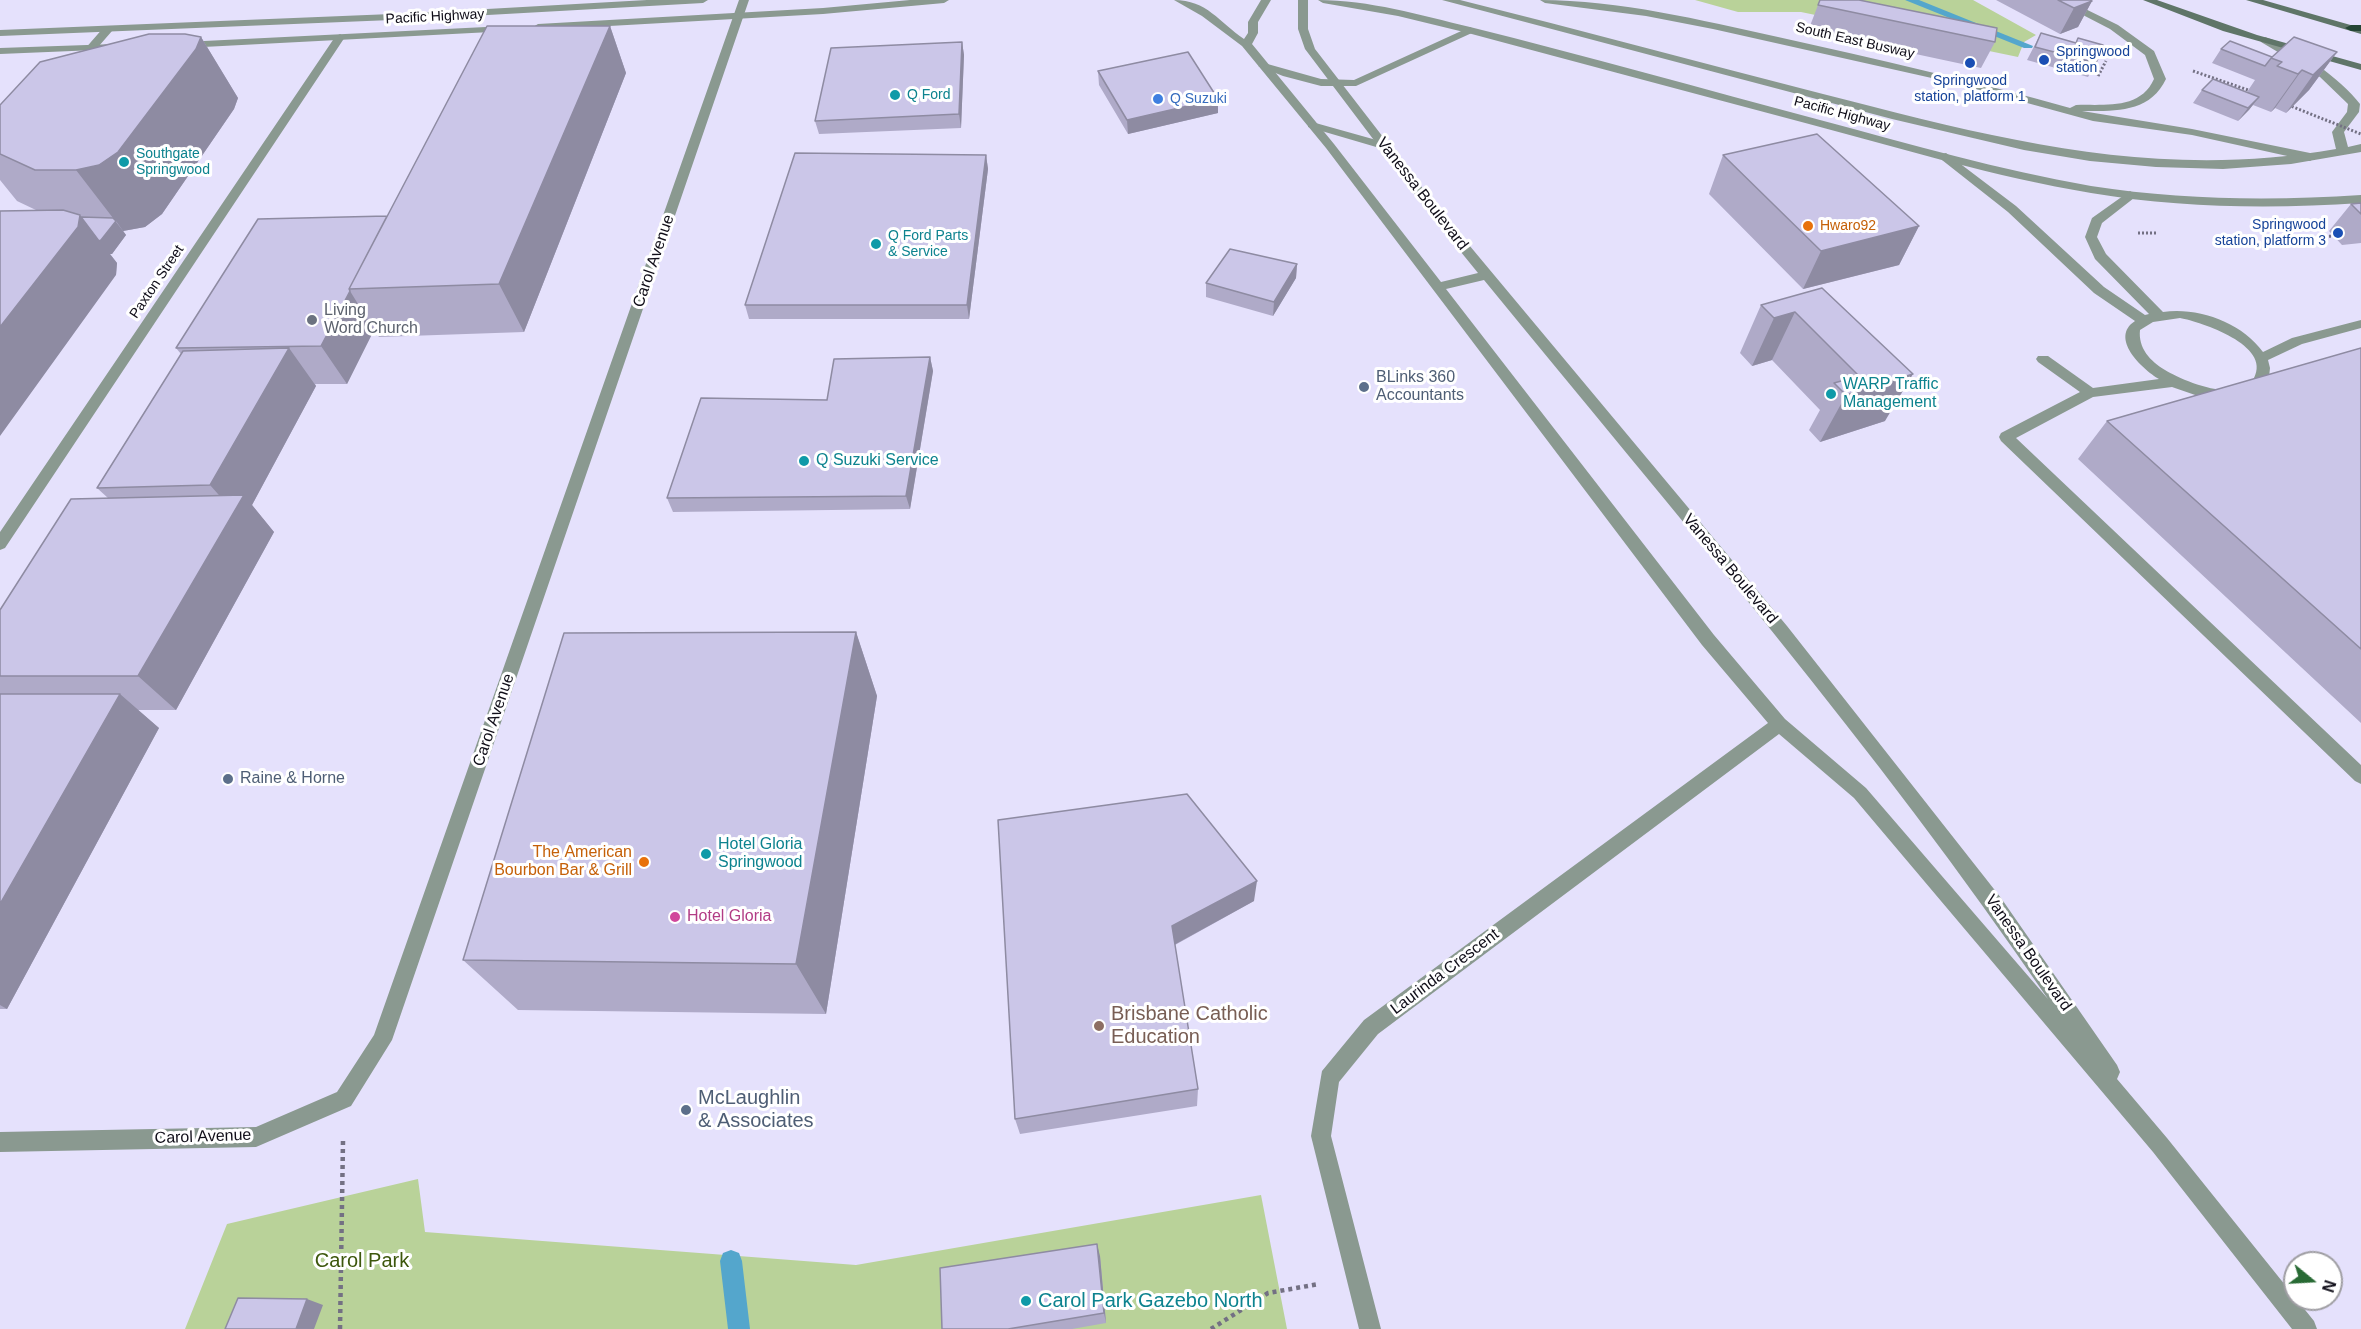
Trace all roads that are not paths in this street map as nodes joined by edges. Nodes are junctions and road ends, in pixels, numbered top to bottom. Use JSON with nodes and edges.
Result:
{"nodes":[{"id":1,"x":703,"y":0,"type":"edge"},
{"id":2,"x":744,"y":0,"type":"edge"},
{"id":3,"x":944,"y":0,"type":"edge"},
{"id":4,"x":1179,"y":0,"type":"edge"},
{"id":5,"x":1266,"y":0,"type":"edge"},
{"id":6,"x":1303,"y":0,"type":"edge"},
{"id":7,"x":1323,"y":0,"type":"edge"},
{"id":8,"x":1447,"y":0,"type":"edge"},
{"id":9,"x":1545,"y":0,"type":"edge"},
{"id":10,"x":1624,"y":0,"type":"edge"},
{"id":11,"x":2059,"y":0,"type":"edge"},
{"id":12,"x":2148,"y":0,"type":"edge"},
{"id":13,"x":2251,"y":0,"type":"edge"},
{"id":14,"x":1469,"y":3,"type":"edge"},
{"id":15,"x":1646,"y":14,"type":"junction"},
{"id":16,"x":739,"y":16,"type":"junction"},
{"id":17,"x":108,"y":29,"type":"junction"},
{"id":18,"x":2358,"y":29,"type":"edge"},
{"id":19,"x":1470,"y":30,"type":"junction"},
{"id":20,"x":0,"y":33,"type":"edge"},
{"id":21,"x":340,"y":37,"type":"junction"},
{"id":22,"x":2265,"y":40,"type":"junction"},
{"id":23,"x":1246,"y":44,"type":"junction"},
{"id":24,"x":175,"y":46,"type":"edge"},
{"id":25,"x":127,"y":47,"type":"edge"},
{"id":26,"x":91,"y":48,"type":"junction"},
{"id":27,"x":0,"y":51,"type":"edge"},
{"id":28,"x":1264,"y":66,"type":"junction"},
{"id":29,"x":2361,"y":67,"type":"edge"},
{"id":30,"x":71,"y":72,"type":"edge"},
{"id":31,"x":1340,"y":86,"type":"junction"},
{"id":32,"x":2054,"y":109,"type":"junction"},
{"id":33,"x":1312,"y":125,"type":"junction"},
{"id":34,"x":1383,"y":145,"type":"junction"},
{"id":35,"x":2361,"y":148,"type":"edge"},
{"id":36,"x":2343,"y":152,"type":"junction"},
{"id":37,"x":1946,"y":157,"type":"junction"},
{"id":38,"x":2310,"y":157,"type":"junction"},
{"id":39,"x":2130,"y":195,"type":"junction"},
{"id":40,"x":2361,"y":199,"type":"edge"},
{"id":41,"x":1486,"y":275,"type":"junction"},
{"id":42,"x":1436,"y":287,"type":"junction"},
{"id":43,"x":2158,"y":315,"type":"junction"},
{"id":44,"x":2143,"y":320,"type":"junction"},
{"id":45,"x":2361,"y":324,"type":"edge"},
{"id":46,"x":2261,"y":358,"type":"junction"},
{"id":47,"x":2043,"y":359,"type":"dead end"},
{"id":48,"x":2173,"y":382,"type":"junction"},
{"id":49,"x":2091,"y":393,"type":"junction"},
{"id":50,"x":0,"y":544,"type":"edge"},
{"id":51,"x":1779,"y":724,"type":"junction"},
{"id":52,"x":2361,"y":776,"type":"edge"},
{"id":53,"x":0,"y":1142,"type":"edge"},
{"id":54,"x":2160,"y":1145,"type":"junction"},
{"id":55,"x":1370,"y":1329,"type":"edge"},
{"id":56,"x":2307,"y":1329,"type":"edge"}],
"edges":[{"from":1,"to":17,"type":"street","name":"Pacific Highway"},
{"from":2,"to":16,"type":"street","name":"Carol Avenue"},
{"from":3,"to":16,"type":"street","name":"Pacific Highway"},
{"from":4,"to":23,"type":"street","name":"Vanessa Boulevard"},
{"from":5,"to":23,"type":"street"},
{"from":6,"to":31,"type":"street","name":"Vanessa Boulevard"},
{"from":7,"to":19,"type":"street","name":"Pacific Highway"},
{"from":8,"to":14,"type":"street","name":"Pacific Highway"},
{"from":9,"to":15,"type":"street","name":"South East Busway"},
{"from":10,"to":15,"type":"street","name":"South East Busway"},
{"from":11,"to":32,"type":"street","name":"South East Busway"},
{"from":12,"to":22,"type":"main road"},
{"from":13,"to":18,"type":"main road"},
{"from":14,"to":38,"type":"street","name":"Pacific Highway"},
{"from":15,"to":32,"type":"street","name":"South East Busway"},
{"from":16,"to":21,"type":"street","name":"Pacific Highway"},
{"from":16,"to":53,"type":"street","name":"Carol Avenue"},
{"from":17,"to":20,"type":"street","name":"Pacific Highway"},
{"from":17,"to":26,"type":"street"},
{"from":19,"to":31,"type":"street"},
{"from":19,"to":37,"type":"street","name":"Pacific Highway"},
{"from":21,"to":24,"type":"street","name":"Pacific Highway"},
{"from":21,"to":50,"type":"street","name":"Paxton Street"},
{"from":22,"to":29,"type":"main road"},
{"from":22,"to":36,"type":"street"},
{"from":23,"to":28,"type":"street","name":"Vanessa Boulevard"},
{"from":25,"to":26,"type":"street"},
{"from":26,"to":27,"type":"street"},
{"from":26,"to":30,"type":"street"},
{"from":28,"to":31,"type":"street"},
{"from":28,"to":33,"type":"street","name":"Vanessa Boulevard"},
{"from":31,"to":34,"type":"street","name":"Vanessa Boulevard"},
{"from":32,"to":38,"type":"street","name":"South East Busway"},
{"from":33,"to":34,"type":"street"},
{"from":33,"to":42,"type":"street","name":"Vanessa Boulevard"},
{"from":34,"to":41,"type":"street","name":"Vanessa Boulevard"},
{"from":35,"to":36,"type":"street","name":"Pacific Highway"},
{"from":36,"to":38,"type":"street","name":"Pacific Highway"},
{"from":37,"to":39,"type":"street","name":"Pacific Highway"},
{"from":37,"to":44,"type":"street"},
{"from":39,"to":40,"type":"street","name":"Pacific Highway"},
{"from":39,"to":43,"type":"street"},
{"from":41,"to":42,"type":"street"},
{"from":41,"to":54,"type":"street","name":"Vanessa Boulevard"},
{"from":42,"to":51,"type":"street","name":"Vanessa Boulevard"},
{"from":43,"to":44,"type":"street"},
{"from":43,"to":46,"type":"street"},
{"from":44,"to":48,"type":"street"},
{"from":45,"to":46,"type":"street"},
{"from":46,"to":48,"type":"street"},
{"from":47,"to":49,"type":"street"},
{"from":48,"to":49,"type":"street"},
{"from":49,"to":52,"type":"street"},
{"from":51,"to":54,"type":"street","name":"Vanessa Boulevard"},
{"from":51,"to":55,"type":"street","name":"Laurinda Crescent"},
{"from":54,"to":56,"type":"street","name":"Vanessa Boulevard"}]}
